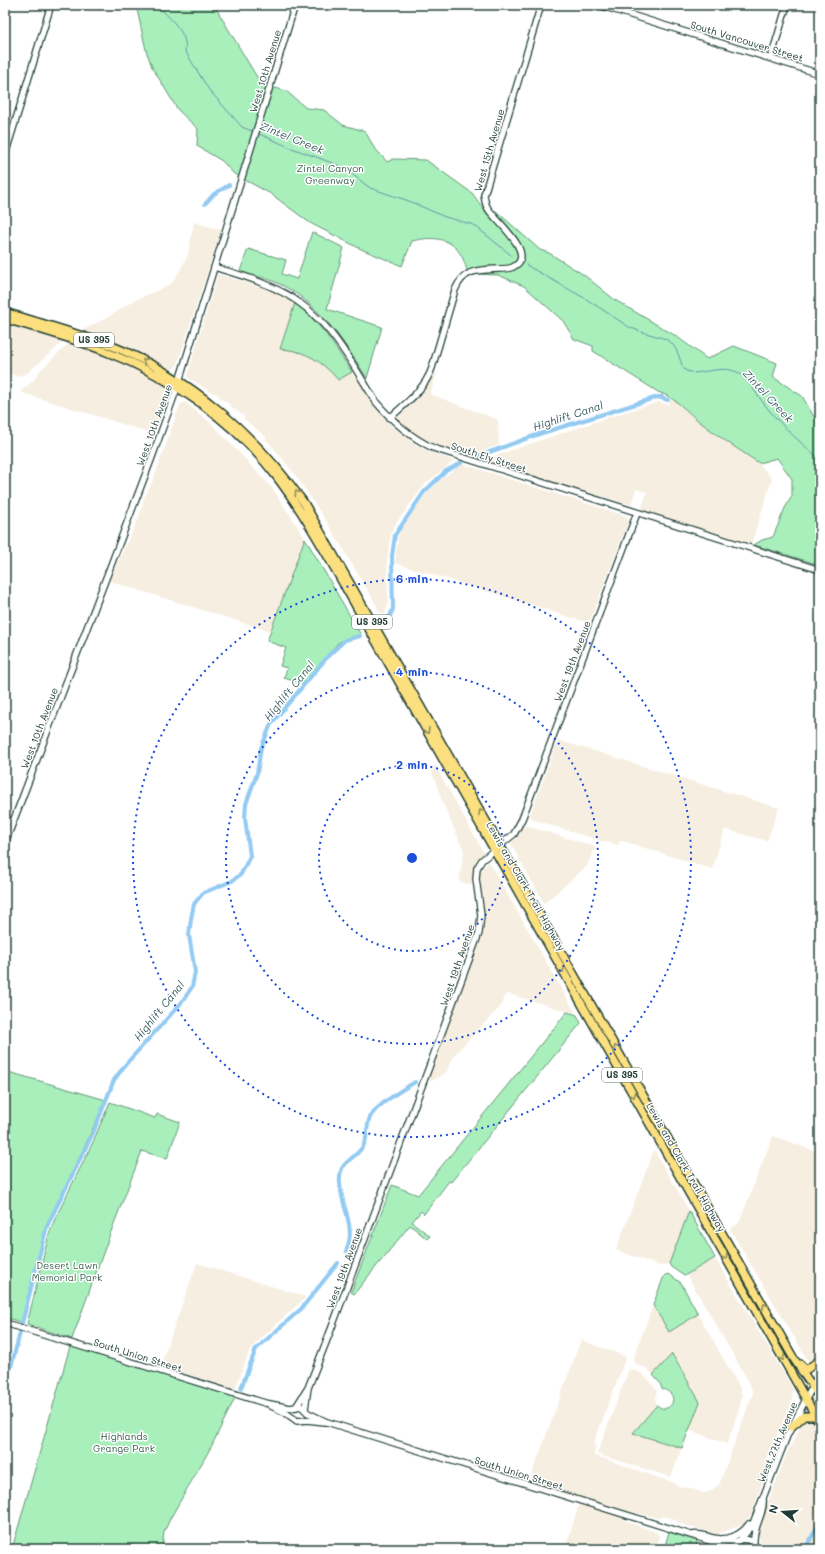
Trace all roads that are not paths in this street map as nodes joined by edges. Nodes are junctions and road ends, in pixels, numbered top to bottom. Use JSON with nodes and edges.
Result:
{"nodes":[{"id":1,"x":51,"y":5,"type":"edge"},
{"id":2,"x":295,"y":5,"type":"edge"},
{"id":3,"x":541,"y":5,"type":"edge"},
{"id":4,"x":599,"y":5,"type":"edge"},
{"id":5,"x":787,"y":5,"type":"edge"},
{"id":6,"x":771,"y":58,"type":"junction"},
{"id":7,"x":820,"y":74,"type":"edge"},
{"id":8,"x":5,"y":155,"type":"edge"},
{"id":9,"x":214,"y":268,"type":"junction"},
{"id":10,"x":5,"y":312,"type":"edge"},
{"id":11,"x":5,"y":319,"type":"edge"},
{"id":12,"x":178,"y":384,"type":"junction"},
{"id":13,"x":390,"y":418,"type":"junction"},
{"id":14,"x":637,"y":513,"type":"junction"},
{"id":15,"x":820,"y":570,"type":"edge"},
{"id":16,"x":5,"y":820,"type":"edge"},
{"id":17,"x":13,"y":822,"type":"junction"},
{"id":18,"x":5,"y":843,"type":"edge"},
{"id":19,"x":501,"y":846,"type":"junction"},
{"id":20,"x":494,"y":851,"type":"junction"},
{"id":21,"x":5,"y":1323,"type":"edge"},
{"id":22,"x":784,"y":1340,"type":"junction"},
{"id":23,"x":820,"y":1360,"type":"edge"},
{"id":24,"x":820,"y":1372,"type":"edge"},
{"id":25,"x":812,"y":1386,"type":"junction"},
{"id":26,"x":308,"y":1388,"type":"junction"},
{"id":27,"x":820,"y":1398,"type":"edge"},
{"id":28,"x":806,"y":1399,"type":"junction"},
{"id":29,"x":265,"y":1403,"type":"junction"},
{"id":30,"x":295,"y":1407,"type":"junction"},
{"id":31,"x":305,"y":1411,"type":"junction"},
{"id":32,"x":291,"y":1417,"type":"junction"},
{"id":33,"x":302,"y":1421,"type":"junction"},
{"id":34,"x":818,"y":1421,"type":"edge"},
{"id":35,"x":327,"y":1422,"type":"junction"},
{"id":36,"x":791,"y":1427,"type":"junction"},
{"id":37,"x":762,"y":1501,"type":"junction"},
{"id":38,"x":691,"y":1536,"type":"junction"},
{"id":39,"x":707,"y":1540,"type":"junction"},
{"id":40,"x":740,"y":1540,"type":"junction"},
{"id":41,"x":755,"y":1547,"type":"edge"},
{"id":42,"x":727,"y":1549,"type":"edge"},
{"id":43,"x":733,"y":1549,"type":"edge"}],
"edges":[{"from":1,"to":8,"type":"street"},
{"from":2,"to":9,"type":"street","name":"West 10th Avenue"},
{"from":3,"to":13,"type":"street","name":"West 15th Avenue"},
{"from":4,"to":6,"type":"street","name":"South Vancouver Street"},
{"from":5,"to":6,"type":"street"},
{"from":6,"to":7,"type":"street","name":"South Vancouver Street"},
{"from":9,"to":12,"type":"street","name":"West 10th Avenue"},
{"from":9,"to":13,"type":"street","name":"South Ely Street"},
{"from":12,"to":10,"type":"highway","number":"US 395","one_way":true},
{"from":11,"to":12,"type":"highway","number":"US 395"},
{"from":12,"to":17,"type":"street","name":"West 10th Avenue"},
{"from":19,"to":12,"type":"highway","name":"Lewis and Clark Trail Highway","number":"US 395","one_way":true},
{"from":12,"to":20,"type":"highway","name":"Lewis and Clark Trail Highway","number":"US 395","one_way":true},
{"from":13,"to":14,"type":"street","name":"South Ely Street"},
{"from":14,"to":15,"type":"street","name":"South Ely Street"},
{"from":14,"to":19,"type":"street","name":"West 19th Avenue"},
{"from":16,"to":17,"type":"street"},
{"from":17,"to":18,"type":"street","name":"West 10th Avenue"},
{"from":19,"to":20,"type":"street","name":"West 19th Avenue"},
{"from":22,"to":19,"type":"highway","name":"Lewis and Clark Trail Highway","number":"US 395","one_way":true},
{"from":20,"to":26,"type":"street","name":"West 19th Avenue"},
{"from":20,"to":28,"type":"highway","name":"Lewis and Clark Trail Highway","number":"US 395","one_way":true},
{"from":21,"to":29,"type":"street","name":"South Union Street"},
{"from":22,"to":23,"type":"highway"},
{"from":22,"to":25,"type":"highway","name":"Lewis and Clark Trail Highway","number":"US 395"},
{"from":24,"to":25,"type":"street","name":"West 27th Avenue"},
{"from":25,"to":27,"type":"highway","name":"Lewis and Clark Trail Highway","number":"US 395"},
{"from":25,"to":28,"type":"street","name":"West 27th Avenue"},
{"from":26,"to":30,"type":"street","name":"West 19th Avenue"},
{"from":26,"to":31,"type":"street","name":"West 19th Avenue"},
{"from":28,"to":34,"type":"highway","name":"Lewis and Clark Trail Highway","number":"US 395"},
{"from":28,"to":36,"type":"street","name":"West 27th Avenue"},
{"from":29,"to":30,"type":"street","name":"South Union Street"},
{"from":29,"to":32,"type":"street","name":"South Union Street"},
{"from":30,"to":31,"type":"street"},
{"from":30,"to":32,"type":"street"},
{"from":31,"to":33,"type":"street"},
{"from":31,"to":35,"type":"street","name":"South Union Street"},
{"from":32,"to":33,"type":"street"},
{"from":33,"to":35,"type":"street","name":"South Union Street"},
{"from":34,"to":36,"type":"highway"},
{"from":35,"to":38,"type":"street","name":"South Union Street"},
{"from":36,"to":37,"type":"street","name":"West 27th Avenue"},
{"from":37,"to":38,"type":"street"},
{"from":37,"to":40,"type":"street","name":"West 27th Avenue"},
{"from":37,"to":41,"type":"street","name":"West 27th Avenue"},
{"from":38,"to":39,"type":"street","name":"South Union Street"},
{"from":39,"to":40,"type":"street","name":"South Union Street"},
{"from":39,"to":42,"type":"street","name":"South Union Street"},
{"from":40,"to":41,"type":"street"},
{"from":40,"to":43,"type":"street","name":"West 27th Avenue"}]}
